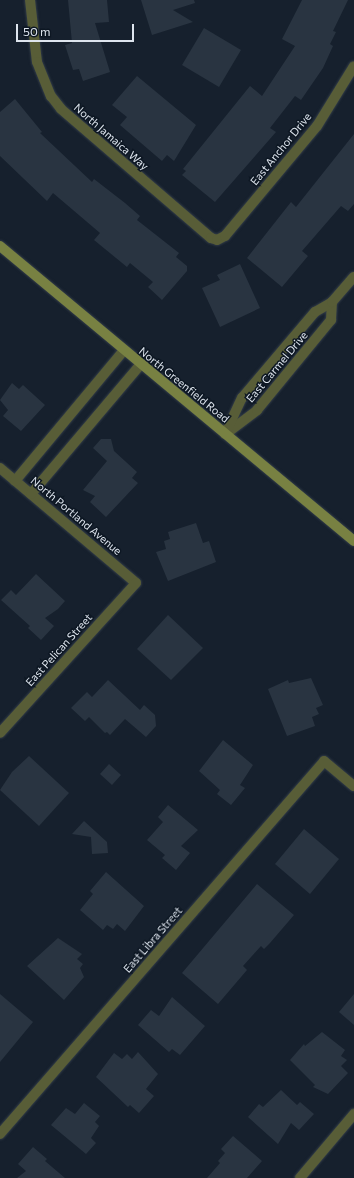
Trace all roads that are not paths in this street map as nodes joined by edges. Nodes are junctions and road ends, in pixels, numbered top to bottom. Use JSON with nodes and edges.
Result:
{"nodes":[{"id":1,"x":30,"y":0,"type":"edge"},
{"id":2,"x":354,"y":66,"type":"edge"},
{"id":3,"x":217,"y":240,"type":"joint"},
{"id":4,"x":0,"y":246,"type":"edge"},
{"id":5,"x":354,"y":277,"type":"edge"},
{"id":6,"x":332,"y":302,"type":"junction"},
{"id":7,"x":124,"y":350,"type":"junction"},
{"id":8,"x":141,"y":364,"type":"junction"},
{"id":9,"x":225,"y":434,"type":"junction"},
{"id":10,"x":0,"y":468,"type":"edge"},
{"id":11,"x":15,"y":481,"type":"junction"},
{"id":12,"x":31,"y":494,"type":"junction"},
{"id":13,"x":354,"y":541,"type":"edge"},
{"id":14,"x":136,"y":583,"type":"joint"},
{"id":15,"x":0,"y":733,"type":"edge"},
{"id":16,"x":354,"y":786,"type":"edge"},
{"id":17,"x":354,"y":1114,"type":"edge"},
{"id":18,"x":0,"y":1134,"type":"edge"},
{"id":19,"x":300,"y":1178,"type":"edge"}],
"edges":[{"from":1,"to":3,"type":"street","name":"North Jamaica Way"},
{"from":2,"to":3,"type":"street","name":"East Anchor Drive"},
{"from":4,"to":7,"type":"main road","name":"North Greenfield Road"},
{"from":5,"to":6,"type":"street","name":"East Carmel Drive"},
{"from":6,"to":9,"type":"street","name":"East Carmel Drive"},
{"from":6,"to":9,"type":"street","name":"East Carmel Drive"},
{"from":7,"to":8,"type":"main road","name":"North Greenfield Road"},
{"from":7,"to":11,"type":"street"},
{"from":8,"to":9,"type":"main road","name":"North Greenfield Road"},
{"from":8,"to":12,"type":"street"},
{"from":9,"to":13,"type":"main road","name":"North Greenfield Road"},
{"from":10,"to":11,"type":"street","name":"North Portland Avenue"},
{"from":11,"to":12,"type":"street","name":"North Portland Avenue"},
{"from":12,"to":14,"type":"street","name":"North Portland Avenue"},
{"from":14,"to":15,"type":"street","name":"East Pelican Street"},
{"from":16,"to":18,"type":"street","name":"East Libra Street"},
{"from":17,"to":19,"type":"street"}]}
